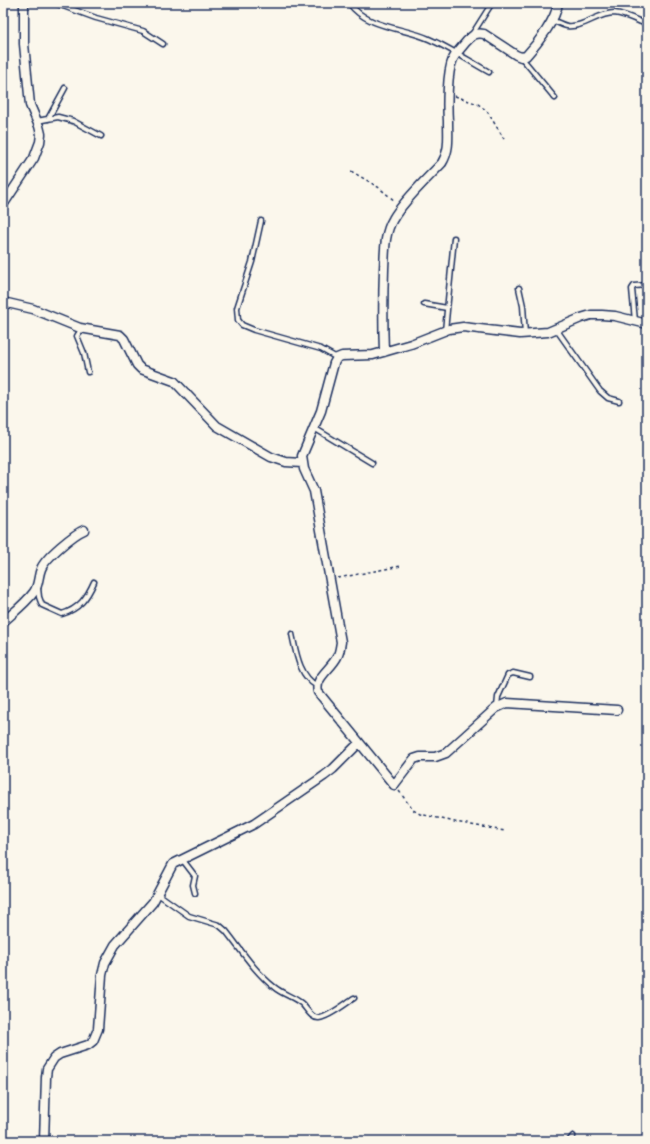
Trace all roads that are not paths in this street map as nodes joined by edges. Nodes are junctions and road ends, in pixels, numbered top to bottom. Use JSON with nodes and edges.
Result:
{"nodes":[{"id":1,"x":24,"y":3,"type":"edge"},
{"id":2,"x":55,"y":3,"type":"edge"},
{"id":3,"x":349,"y":3,"type":"edge"},
{"id":4,"x":492,"y":3,"type":"edge"},
{"id":5,"x":558,"y":3,"type":"edge"},
{"id":6,"x":552,"y":20,"type":"junction"},
{"id":7,"x":641,"y":22,"type":"dead end"},
{"id":8,"x":472,"y":35,"type":"junction"},
{"id":9,"x":163,"y":44,"type":"dead end"},
{"id":10,"x":456,"y":53,"type":"junction"},
{"id":11,"x":521,"y":57,"type":"junction"},
{"id":12,"x":488,"y":72,"type":"dead end"},
{"id":13,"x":65,"y":88,"type":"dead end"},
{"id":14,"x":555,"y":98,"type":"dead end"},
{"id":15,"x":48,"y":119,"type":"junction"},
{"id":16,"x":36,"y":121,"type":"junction"},
{"id":17,"x":101,"y":136,"type":"dead end"},
{"id":18,"x":4,"y":200,"type":"edge"},
{"id":19,"x":261,"y":221,"type":"dead end"},
{"id":20,"x":454,"y":238,"type":"dead end"},
{"id":21,"x":647,"y":284,"type":"edge"},
{"id":22,"x":519,"y":288,"type":"dead end"},
{"id":23,"x":3,"y":302,"type":"edge"},
{"id":24,"x":424,"y":304,"type":"dead end"},
{"id":25,"x":447,"y":308,"type":"junction"},
{"id":26,"x":635,"y":321,"type":"junction"},
{"id":27,"x":647,"y":324,"type":"edge"},
{"id":28,"x":82,"y":328,"type":"junction"},
{"id":29,"x":556,"y":329,"type":"junction"},
{"id":30,"x":445,"y":331,"type":"junction"},
{"id":31,"x":524,"y":334,"type":"junction"},
{"id":32,"x":384,"y":352,"type":"junction"},
{"id":33,"x":337,"y":358,"type":"junction"},
{"id":34,"x":88,"y":372,"type":"dead end"},
{"id":35,"x":619,"y":400,"type":"dead end"},
{"id":36,"x":314,"y":428,"type":"junction"},
{"id":37,"x":302,"y":463,"type":"junction"},
{"id":38,"x":372,"y":463,"type":"dead end"},
{"id":39,"x":84,"y":530,"type":"dead end"},
{"id":40,"x":94,"y":582,"type":"dead end"},
{"id":41,"x":37,"y":586,"type":"junction"},
{"id":42,"x":3,"y":622,"type":"edge"},
{"id":43,"x":292,"y":634,"type":"dead end"},
{"id":44,"x":530,"y":676,"type":"dead end"},
{"id":45,"x":317,"y":686,"type":"junction"},
{"id":46,"x":496,"y":708,"type":"junction"},
{"id":47,"x":617,"y":710,"type":"dead end"},
{"id":48,"x":359,"y":743,"type":"junction"},
{"id":49,"x":181,"y":859,"type":"junction"},
{"id":50,"x":195,"y":893,"type":"dead end"},
{"id":51,"x":158,"y":894,"type":"junction"},
{"id":52,"x":354,"y":998,"type":"dead end"},
{"id":53,"x":573,"y":1136,"type":"dead end"},
{"id":54,"x":44,"y":1141,"type":"edge"},
{"id":55,"x":569,"y":1141,"type":"edge"}],
"edges":[{"from":1,"to":16,"type":"street"},
{"from":2,"to":9,"type":"lane"},
{"from":3,"to":10,"type":"lane"},
{"from":4,"to":8,"type":"lane"},
{"from":5,"to":6,"type":"street"},
{"from":6,"to":7,"type":"lane"},
{"from":6,"to":11,"type":"street"},
{"from":8,"to":10,"type":"street"},
{"from":8,"to":11,"type":"street"},
{"from":10,"to":12,"type":"lane"},
{"from":10,"to":32,"type":"street"},
{"from":11,"to":14,"type":"lane"},
{"from":13,"to":15,"type":"lane"},
{"from":15,"to":16,"type":"lane"},
{"from":15,"to":17,"type":"lane"},
{"from":16,"to":18,"type":"street"},
{"from":19,"to":33,"type":"lane"},
{"from":20,"to":25,"type":"lane"},
{"from":21,"to":26,"type":"lane"},
{"from":22,"to":31,"type":"lane"},
{"from":23,"to":28,"type":"street"},
{"from":24,"to":25,"type":"lane"},
{"from":25,"to":30,"type":"lane"},
{"from":26,"to":27,"type":"street"},
{"from":26,"to":29,"type":"street"},
{"from":28,"to":34,"type":"lane"},
{"from":28,"to":37,"type":"street"},
{"from":29,"to":31,"type":"street"},
{"from":29,"to":35,"type":"lane"},
{"from":30,"to":31,"type":"street"},
{"from":30,"to":32,"type":"street"},
{"from":32,"to":33,"type":"street"},
{"from":33,"to":36,"type":"street"},
{"from":36,"to":37,"type":"street"},
{"from":36,"to":38,"type":"lane"},
{"from":37,"to":45,"type":"street"},
{"from":39,"to":41,"type":"street"},
{"from":40,"to":41,"type":"lane"},
{"from":41,"to":42,"type":"street"},
{"from":43,"to":45,"type":"lane"},
{"from":44,"to":46,"type":"lane"},
{"from":45,"to":48,"type":"street"},
{"from":46,"to":47,"type":"street"},
{"from":46,"to":48,"type":"street"},
{"from":48,"to":49,"type":"street"},
{"from":49,"to":50,"type":"lane"},
{"from":49,"to":51,"type":"street"},
{"from":51,"to":52,"type":"lane"},
{"from":51,"to":54,"type":"street"},
{"from":53,"to":55,"type":"lane"}]}
